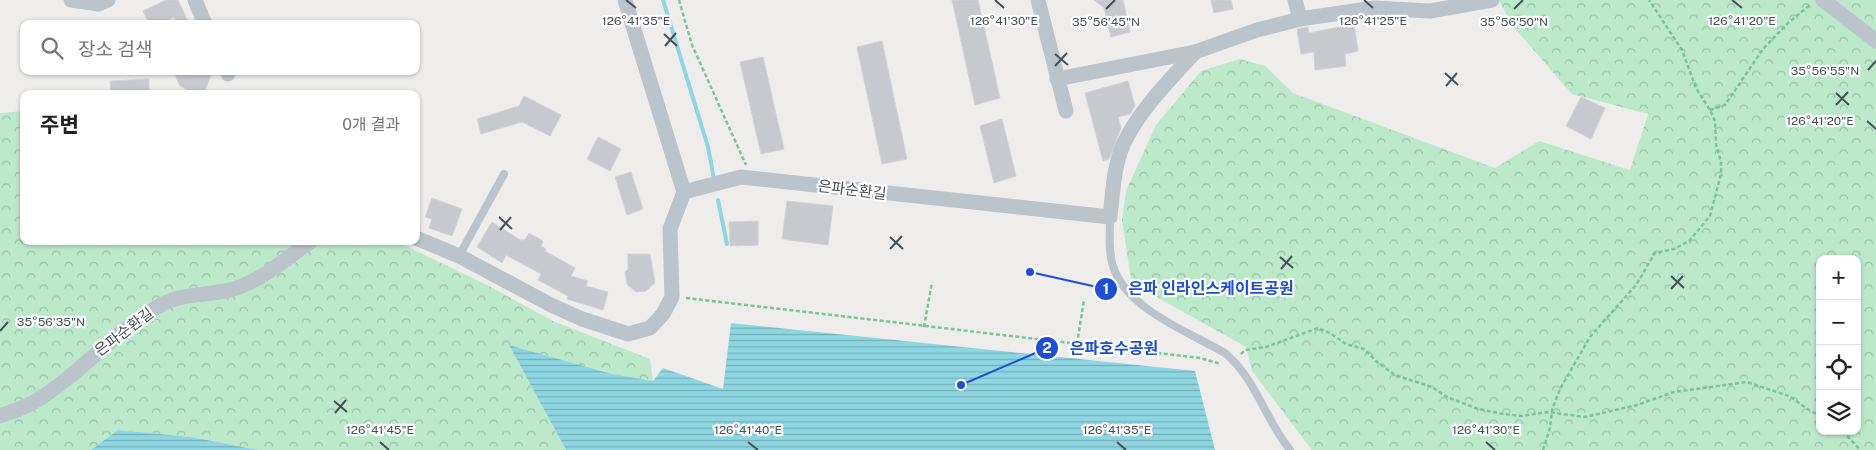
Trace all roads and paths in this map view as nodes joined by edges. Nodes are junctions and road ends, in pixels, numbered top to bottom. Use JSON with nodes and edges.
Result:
{"nodes":[{"id":1,"x":71,"y":0,"type":"edge"},
{"id":2,"x":108,"y":0,"type":"edge"},
{"id":3,"x":195,"y":0,"type":"edge"},
{"id":4,"x":625,"y":0,"type":"edge"},
{"id":5,"x":679,"y":0,"type":"edge"},
{"id":6,"x":1038,"y":0,"type":"edge"},
{"id":7,"x":1295,"y":0,"type":"edge"},
{"id":8,"x":1492,"y":0,"type":"edge"},
{"id":9,"x":1649,"y":0,"type":"edge"},
{"id":10,"x":1816,"y":0,"type":"edge"},
{"id":11,"x":1823,"y":0,"type":"edge"},
{"id":12,"x":1373,"y":4,"type":"edge"},
{"id":13,"x":1300,"y":19,"type":"junction"},
{"id":14,"x":203,"y":20,"type":"edge"},
{"id":15,"x":1876,"y":41,"type":"edge"},
{"id":16,"x":1195,"y":52,"type":"junction"},
{"id":17,"x":1057,"y":79,"type":"junction"},
{"id":18,"x":1710,"y":110,"type":"junction"},
{"id":19,"x":1066,"y":111,"type":"dead end"},
{"id":20,"x":504,"y":174,"type":"dead end"},
{"id":21,"x":752,"y":178,"type":"junction"},
{"id":22,"x":684,"y":192,"type":"junction"},
{"id":23,"x":1110,"y":217,"type":"junction"},
{"id":24,"x":420,"y":240,"type":"edge"},
{"id":25,"x":305,"y":245,"type":"edge"},
{"id":26,"x":459,"y":256,"type":"junction"},
{"id":27,"x":932,"y":282,"type":"dead end"},
{"id":28,"x":672,"y":297,"type":"junction"},
{"id":29,"x":1084,"y":300,"type":"dead end"},
{"id":30,"x":924,"y":327,"type":"junction"},
{"id":31,"x":1077,"y":344,"type":"junction"},
{"id":32,"x":1237,"y":364,"type":"junction"},
{"id":33,"x":1552,"y":413,"type":"junction"},
{"id":34,"x":1816,"y":414,"type":"edge"},
{"id":35,"x":0,"y":416,"type":"edge"},
{"id":36,"x":1847,"y":435,"type":"edge"},
{"id":37,"x":1290,"y":450,"type":"edge"},
{"id":38,"x":1543,"y":450,"type":"edge"},
{"id":39,"x":1860,"y":450,"type":"edge"}],
"edges":[{"from":1,"to":2,"type":"street"},
{"from":3,"to":14,"type":"street"},
{"from":4,"to":22,"type":"street"},
{"from":5,"to":21,"type":"path"},
{"from":6,"to":17,"type":"street"},
{"from":7,"to":13,"type":"street"},
{"from":8,"to":12,"type":"street"},
{"from":9,"to":18,"type":"path"},
{"from":10,"to":18,"type":"path"},
{"from":11,"to":15,"type":"street"},
{"from":12,"to":13,"type":"street"},
{"from":13,"to":16,"type":"street"},
{"from":16,"to":17,"type":"street"},
{"from":16,"to":23,"type":"street"},
{"from":17,"to":19,"type":"street"},
{"from":18,"to":33,"type":"path"},
{"from":20,"to":26,"type":"lane"},
{"from":21,"to":22,"type":"street","name":"은파순환길"},
{"from":21,"to":23,"type":"street","name":"은파순환길"},
{"from":22,"to":28,"type":"street"},
{"from":23,"to":32,"type":"lane"},
{"from":24,"to":26,"type":"street"},
{"from":25,"to":35,"type":"street","name":"은파순환길"},
{"from":26,"to":28,"type":"street"},
{"from":27,"to":30,"type":"path"},
{"from":28,"to":30,"type":"path"},
{"from":29,"to":31,"type":"path"},
{"from":30,"to":31,"type":"path"},
{"from":31,"to":32,"type":"path"},
{"from":32,"to":33,"type":"path"},
{"from":32,"to":37,"type":"lane"},
{"from":33,"to":34,"type":"path"},
{"from":33,"to":38,"type":"path"},
{"from":36,"to":39,"type":"path"}]}
